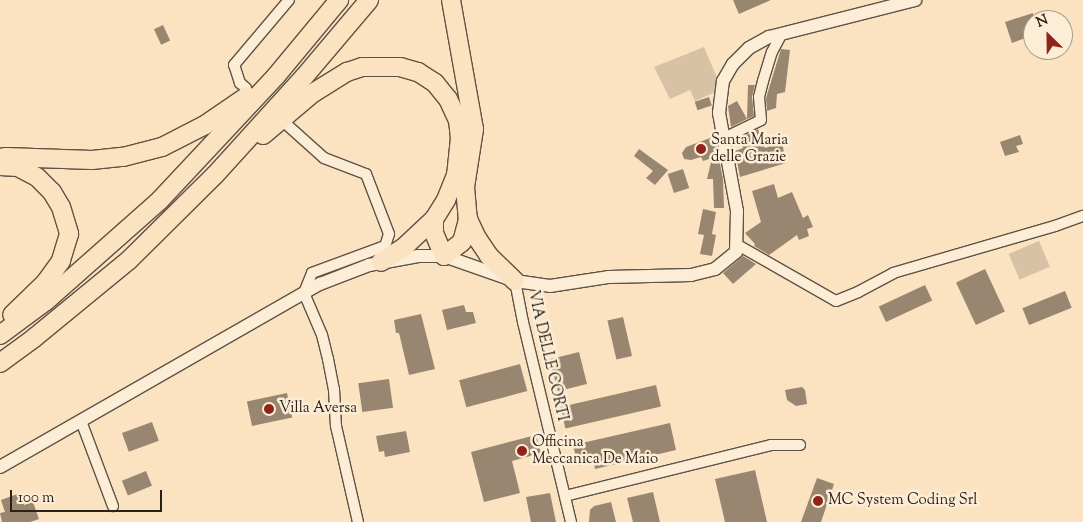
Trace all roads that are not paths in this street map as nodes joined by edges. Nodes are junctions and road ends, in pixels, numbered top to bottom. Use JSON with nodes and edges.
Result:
{"nodes":[{"id":1,"x":289,"y":0,"type":"edge"},
{"id":2,"x":339,"y":0,"type":"edge"},
{"id":3,"x":369,"y":0,"type":"edge"},
{"id":4,"x":451,"y":0,"type":"edge"},
{"id":5,"x":915,"y":0,"type":"edge"},
{"id":6,"x":782,"y":33,"type":"junction"},
{"id":7,"x":276,"y":76,"type":"junction"},
{"id":8,"x":246,"y":88,"type":"dead end"},
{"id":9,"x":285,"y":123,"type":"dead end"},
{"id":10,"x":722,"y":138,"type":"junction"},
{"id":11,"x":0,"y":158,"type":"edge"},
{"id":12,"x":0,"y":166,"type":"edge"},
{"id":13,"x":215,"y":176,"type":"junction"},
{"id":14,"x":1083,"y":216,"type":"edge"},
{"id":15,"x":434,"y":219,"type":"junction"},
{"id":16,"x":468,"y":219,"type":"junction"},
{"id":17,"x":736,"y":244,"type":"junction"},
{"id":18,"x":444,"y":256,"type":"junction"},
{"id":19,"x":381,"y":262,"type":"junction"},
{"id":20,"x":515,"y":280,"type":"junction"},
{"id":21,"x":304,"y":293,"type":"junction"},
{"id":22,"x":0,"y":327,"type":"edge"},
{"id":23,"x":0,"y":334,"type":"edge"},
{"id":24,"x":0,"y":363,"type":"edge"},
{"id":25,"x":81,"y":421,"type":"junction"},
{"id":26,"x":800,"y":445,"type":"dead end"},
{"id":27,"x":0,"y":467,"type":"edge"},
{"id":28,"x":565,"y":496,"type":"junction"},
{"id":29,"x":113,"y":506,"type":"dead end"},
{"id":30,"x":358,"y":522,"type":"edge"},
{"id":31,"x":570,"y":522,"type":"edge"}],
"edges":[{"from":1,"to":8,"type":"street"},
{"from":2,"to":7,"type":"highway"},
{"from":3,"to":13,"type":"highway"},
{"from":4,"to":16,"type":"highway"},
{"from":5,"to":6,"type":"street"},
{"from":6,"to":10,"type":"street"},
{"from":6,"to":10,"type":"street"},
{"from":7,"to":11,"type":"highway"},
{"from":7,"to":23,"type":"highway"},
{"from":9,"to":21,"type":"street"},
{"from":10,"to":17,"type":"street"},
{"from":12,"to":22,"type":"highway"},
{"from":13,"to":15,"type":"highway"},
{"from":13,"to":24,"type":"highway"},
{"from":14,"to":17,"type":"street"},
{"from":15,"to":18,"type":"highway"},
{"from":15,"to":19,"type":"highway"},
{"from":16,"to":18,"type":"highway"},
{"from":16,"to":20,"type":"highway"},
{"from":17,"to":20,"type":"street"},
{"from":18,"to":19,"type":"street"},
{"from":18,"to":20,"type":"street"},
{"from":19,"to":21,"type":"street"},
{"from":20,"to":28,"type":"street","name":"VIA DELLE CORTI"},
{"from":21,"to":25,"type":"street"},
{"from":21,"to":30,"type":"street"},
{"from":25,"to":27,"type":"street"},
{"from":25,"to":29,"type":"street"},
{"from":26,"to":28,"type":"street"},
{"from":28,"to":31,"type":"street","name":"VIA DELLE CORTI"}]}
